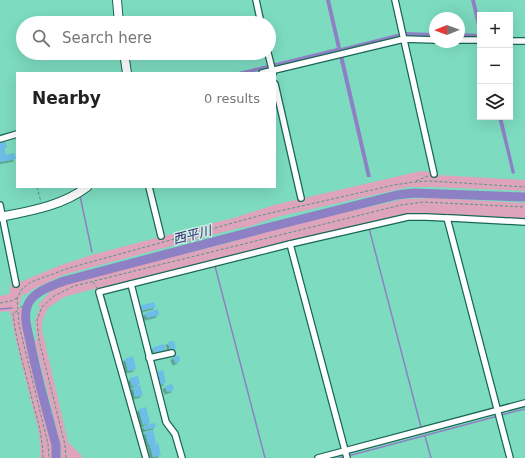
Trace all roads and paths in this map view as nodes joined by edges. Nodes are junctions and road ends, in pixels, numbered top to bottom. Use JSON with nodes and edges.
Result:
{"nodes":[{"id":1,"x":117,"y":0,"type":"edge"},
{"id":2,"x":256,"y":0,"type":"edge"},
{"id":3,"x":395,"y":0,"type":"edge"},
{"id":4,"x":118,"y":16,"type":"edge"},
{"id":5,"x":259,"y":16,"type":"edge"},
{"id":6,"x":404,"y":39,"type":"junction"},
{"id":7,"x":429,"y":40,"type":"edge"},
{"id":8,"x":465,"y":40,"type":"edge"},
{"id":9,"x":477,"y":40,"type":"edge"},
{"id":10,"x":513,"y":40,"type":"edge"},
{"id":11,"x":525,"y":41,"type":"edge"},
{"id":12,"x":125,"y":60,"type":"edge"},
{"id":13,"x":269,"y":60,"type":"edge"},
{"id":14,"x":127,"y":72,"type":"edge"},
{"id":15,"x":272,"y":72,"type":"edge"},
{"id":16,"x":276,"y":88,"type":"edge"},
{"id":17,"x":16,"y":134,"type":"edge"},
{"id":18,"x":0,"y":139,"type":"edge"},
{"id":19,"x":434,"y":174,"type":"joint"},
{"id":20,"x":414,"y":182,"type":"junction"},
{"id":21,"x":525,"y":187,"type":"edge"},
{"id":22,"x":37,"y":188,"type":"edge"},
{"id":23,"x":86,"y":188,"type":"edge"},
{"id":24,"x":149,"y":188,"type":"edge"},
{"id":25,"x":301,"y":198,"type":"dead end"},
{"id":26,"x":0,"y":205,"type":"edge"},
{"id":27,"x":525,"y":207,"type":"edge"},
{"id":28,"x":43,"y":208,"type":"junction"},
{"id":29,"x":1,"y":217,"type":"edge"},
{"id":30,"x":447,"y":218,"type":"junction"},
{"id":31,"x":525,"y":222,"type":"edge"},
{"id":32,"x":161,"y":236,"type":"dead end"},
{"id":33,"x":290,"y":244,"type":"junction"},
{"id":34,"x":92,"y":282,"type":"junction"},
{"id":35,"x":16,"y":284,"type":"dead end"},
{"id":36,"x":130,"y":284,"type":"junction"},
{"id":37,"x":99,"y":292,"type":"junction"},
{"id":38,"x":17,"y":298,"type":"junction"},
{"id":39,"x":0,"y":303,"type":"edge"},
{"id":40,"x":18,"y":311,"type":"junction"},
{"id":41,"x":172,"y":353,"type":"dead end"},
{"id":42,"x":149,"y":358,"type":"junction"},
{"id":43,"x":525,"y":403,"type":"edge"},
{"id":44,"x":498,"y":410,"type":"junction"},
{"id":45,"x":345,"y":451,"type":"junction"},
{"id":46,"x":42,"y":458,"type":"edge"},
{"id":47,"x":49,"y":458,"type":"edge"},
{"id":48,"x":66,"y":458,"type":"edge"},
{"id":49,"x":146,"y":458,"type":"edge"},
{"id":50,"x":182,"y":458,"type":"edge"},
{"id":51,"x":318,"y":458,"type":"edge"},
{"id":52,"x":347,"y":458,"type":"edge"},
{"id":53,"x":510,"y":458,"type":"edge"}],
"edges":[{"from":1,"to":4,"type":"main road"},
{"from":2,"to":5,"type":"street"},
{"from":3,"to":6,"type":"street"},
{"from":6,"to":7,"type":"street"},
{"from":6,"to":15,"type":"street"},
{"from":6,"to":19,"type":"street"},
{"from":8,"to":9,"type":"street"},
{"from":10,"to":11,"type":"street"},
{"from":12,"to":14,"type":"main road"},
{"from":13,"to":15,"type":"street"},
{"from":16,"to":25,"type":"street"},
{"from":17,"to":18,"type":"street"},
{"from":19,"to":20,"type":"path"},
{"from":20,"to":21,"type":"path"},
{"from":20,"to":38,"type":"path"},
{"from":22,"to":28,"type":"path"},
{"from":23,"to":28,"type":"main road"},
{"from":24,"to":32,"type":"street"},
{"from":26,"to":29,"type":"street"},
{"from":27,"to":34,"type":"path"},
{"from":28,"to":29,"type":"main road"},
{"from":29,"to":35,"type":"street"},
{"from":30,"to":31,"type":"street"},
{"from":30,"to":33,"type":"street"},
{"from":30,"to":44,"type":"street"},
{"from":33,"to":36,"type":"street"},
{"from":33,"to":45,"type":"street"},
{"from":34,"to":37,"type":"path"},
{"from":34,"to":48,"type":"path"},
{"from":36,"to":37,"type":"street"},
{"from":36,"to":42,"type":"street"},
{"from":37,"to":49,"type":"street"},
{"from":38,"to":39,"type":"path"},
{"from":38,"to":40,"type":"path"},
{"from":40,"to":46,"type":"path"},
{"from":40,"to":47,"type":"path"},
{"from":41,"to":42,"type":"street"},
{"from":42,"to":50,"type":"street"},
{"from":43,"to":44,"type":"street"},
{"from":44,"to":45,"type":"street"},
{"from":44,"to":53,"type":"street"},
{"from":45,"to":51,"type":"street"},
{"from":45,"to":52,"type":"street"}]}
